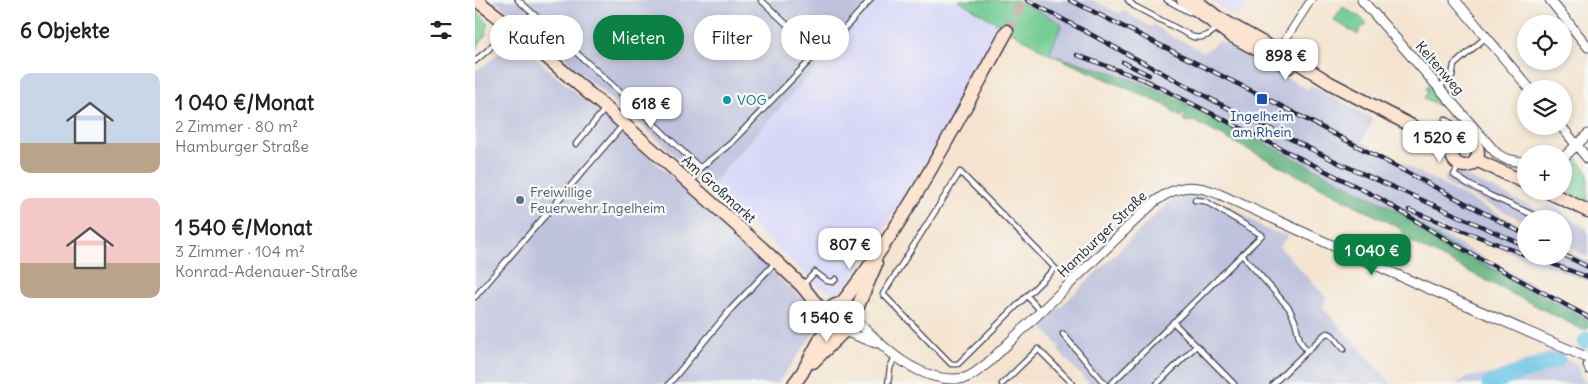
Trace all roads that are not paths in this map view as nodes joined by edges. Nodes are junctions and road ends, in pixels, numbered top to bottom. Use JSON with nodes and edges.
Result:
{"nodes":[{"id":1,"x":476,"y":0,"type":"edge"},
{"id":2,"x":518,"y":0,"type":"edge"},
{"id":3,"x":761,"y":0,"type":"edge"},
{"id":4,"x":871,"y":0,"type":"edge"},
{"id":5,"x":1128,"y":0,"type":"edge"},
{"id":6,"x":1167,"y":0,"type":"edge"},
{"id":7,"x":1183,"y":0,"type":"edge"},
{"id":8,"x":1311,"y":0,"type":"edge"},
{"id":9,"x":1362,"y":0,"type":"edge"},
{"id":10,"x":1455,"y":0,"type":"edge"},
{"id":11,"x":1550,"y":0,"type":"edge"},
{"id":12,"x":1197,"y":6,"type":"edge"},
{"id":13,"x":496,"y":15,"type":"edge"},
{"id":14,"x":781,"y":19,"type":"edge"},
{"id":15,"x":849,"y":24,"type":"edge"},
{"id":16,"x":1219,"y":24,"type":"junction"},
{"id":17,"x":1007,"y":31,"type":"tunnel mouth"},
{"id":18,"x":1486,"y":37,"type":"junction"},
{"id":19,"x":1588,"y":47,"type":"edge"},
{"id":20,"x":490,"y":48,"type":"edge"},
{"id":21,"x":1278,"y":51,"type":"junction"},
{"id":22,"x":475,"y":60,"type":"edge"},
{"id":23,"x":550,"y":60,"type":"edge"},
{"id":24,"x":810,"y":60,"type":"edge"},
{"id":25,"x":1522,"y":80,"type":"edge"},
{"id":26,"x":1331,"y":84,"type":"junction"},
{"id":27,"x":1439,"y":87,"type":"junction"},
{"id":28,"x":606,"y":108,"type":"junction"},
{"id":29,"x":1445,"y":119,"type":"dead end"},
{"id":30,"x":624,"y":124,"type":"junction"},
{"id":31,"x":1588,"y":134,"type":"edge"},
{"id":32,"x":1568,"y":135,"type":"edge"},
{"id":33,"x":1457,"y":143,"type":"junction"},
{"id":34,"x":575,"y":144,"type":"dead end"},
{"id":35,"x":1577,"y":146,"type":"junction"},
{"id":36,"x":1572,"y":150,"type":"edge"},
{"id":37,"x":1588,"y":159,"type":"edge"},
{"id":38,"x":1476,"y":160,"type":"junction"},
{"id":39,"x":1517,"y":161,"type":"edge"},
{"id":40,"x":1459,"y":165,"type":"junction"},
{"id":41,"x":700,"y":168,"type":"junction"},
{"id":42,"x":1517,"y":178,"type":"edge"},
{"id":43,"x":691,"y":184,"type":"junction"},
{"id":44,"x":1195,"y":200,"type":"dead end"},
{"id":45,"x":1565,"y":200,"type":"edge"},
{"id":46,"x":1523,"y":210,"type":"edge"},
{"id":47,"x":1588,"y":211,"type":"edge"},
{"id":48,"x":857,"y":233,"type":"dead end"},
{"id":49,"x":864,"y":239,"type":"dead end"},
{"id":50,"x":879,"y":252,"type":"junction"},
{"id":51,"x":841,"y":253,"type":"dead end"},
{"id":52,"x":1242,"y":255,"type":"junction"},
{"id":53,"x":850,"y":260,"type":"dead end"},
{"id":54,"x":777,"y":262,"type":"junction"},
{"id":55,"x":826,"y":271,"type":"dead end"},
{"id":56,"x":821,"y":276,"type":"junction"},
{"id":57,"x":836,"y":279,"type":"dead end"},
{"id":58,"x":802,"y":286,"type":"junction"},
{"id":59,"x":1027,"y":296,"type":"junction"},
{"id":60,"x":475,"y":297,"type":"edge"},
{"id":61,"x":839,"y":304,"type":"junction"},
{"id":62,"x":1042,"y":312,"type":"junction"},
{"id":63,"x":855,"y":317,"type":"junction"},
{"id":64,"x":828,"y":321,"type":"junction"},
{"id":65,"x":1173,"y":322,"type":"junction"},
{"id":66,"x":845,"y":332,"type":"junction"},
{"id":67,"x":1063,"y":334,"type":"dead end"},
{"id":68,"x":881,"y":345,"type":"junction"},
{"id":69,"x":1196,"y":346,"type":"junction"},
{"id":70,"x":1345,"y":348,"type":"dead end"},
{"id":71,"x":1307,"y":351,"type":"junction"},
{"id":72,"x":895,"y":356,"type":"junction"},
{"id":73,"x":1588,"y":359,"type":"edge"},
{"id":74,"x":1588,"y":371,"type":"edge"},
{"id":75,"x":802,"y":373,"type":"junction"},
{"id":76,"x":669,"y":384,"type":"edge"},
{"id":77,"x":794,"y":384,"type":"edge"},
{"id":78,"x":888,"y":384,"type":"edge"},
{"id":79,"x":1002,"y":384,"type":"edge"},
{"id":80,"x":1073,"y":384,"type":"edge"},
{"id":81,"x":1105,"y":384,"type":"edge"},
{"id":82,"x":1111,"y":384,"type":"edge"},
{"id":83,"x":1157,"y":384,"type":"edge"},
{"id":84,"x":1235,"y":384,"type":"edge"},
{"id":85,"x":1273,"y":384,"type":"edge"}],
"edges":[{"from":1,"to":13,"type":"main road","name":"Am Großmarkt"},
{"from":2,"to":41,"type":"lane"},
{"from":3,"to":14,"type":"lane"},
{"from":4,"to":15,"type":"lane"},
{"from":5,"to":16,"type":"lane"},
{"from":6,"to":12,"type":"lane"},
{"from":7,"to":12,"type":"main road"},
{"from":8,"to":21,"type":"street"},
{"from":9,"to":27,"type":"street","name":"Keltenweg"},
{"from":10,"to":18,"type":"street"},
{"from":11,"to":19,"type":"street"},
{"from":12,"to":16,"type":"main road"},
{"from":16,"to":21,"type":"main road"},
{"from":16,"to":26,"type":"main road"},
{"from":17,"to":50,"type":"main road"},
{"from":18,"to":25,"type":"street"},
{"from":18,"to":27,"type":"lane"},
{"from":20,"to":22,"type":"lane"},
{"from":21,"to":26,"type":"main road"},
{"from":23,"to":28,"type":"main road","name":"Am Großmarkt"},
{"from":24,"to":41,"type":"lane"},
{"from":26,"to":33,"type":"main road"},
{"from":27,"to":39,"type":"street","name":"Keltenweg"},
{"from":28,"to":30,"type":"main road","name":"Am Großmarkt"},
{"from":28,"to":34,"type":"lane"},
{"from":29,"to":33,"type":"lane"},
{"from":30,"to":43,"type":"main road","name":"Am Großmarkt"},
{"from":30,"to":60,"type":"lane"},
{"from":31,"to":35,"type":"street"},
{"from":32,"to":35,"type":"street"},
{"from":33,"to":38,"type":"main road"},
{"from":33,"to":40,"type":"main road"},
{"from":35,"to":36,"type":"street"},
{"from":35,"to":37,"type":"street"},
{"from":38,"to":40,"type":"main road"},
{"from":38,"to":42,"type":"main road"},
{"from":40,"to":46,"type":"lane"},
{"from":41,"to":43,"type":"lane"},
{"from":43,"to":54,"type":"main road","name":"Am Großmarkt"},
{"from":44,"to":52,"type":"lane"},
{"from":45,"to":47,"type":"main road"},
{"from":48,"to":51,"type":"lane"},
{"from":49,"to":53,"type":"lane"},
{"from":50,"to":61,"type":"main road"},
{"from":50,"to":63,"type":"main road"},
{"from":52,"to":65,"type":"lane"},
{"from":52,"to":71,"type":"lane"},
{"from":54,"to":58,"type":"main road","name":"Am Großmarkt"},
{"from":54,"to":76,"type":"lane"},
{"from":55,"to":56,"type":"lane"},
{"from":56,"to":57,"type":"lane"},
{"from":56,"to":58,"type":"lane"},
{"from":58,"to":61,"type":"main road","name":"Am Großmarkt"},
{"from":58,"to":64,"type":"main road","name":"Am Großmarkt"},
{"from":59,"to":59,"type":"lane"},
{"from":59,"to":62,"type":"lane"},
{"from":61,"to":63,"type":"main road"},
{"from":61,"to":64,"type":"main road"},
{"from":62,"to":72,"type":"street","name":"Hamburger Straße"},
{"from":62,"to":73,"type":"street","name":"Hamburger Straße"},
{"from":63,"to":66,"type":"main road"},
{"from":63,"to":68,"type":"street","name":"Hamburger Straße"},
{"from":64,"to":66,"type":"main road"},
{"from":64,"to":75,"type":"main road"},
{"from":65,"to":69,"type":"lane"},
{"from":65,"to":82,"type":"lane"},
{"from":66,"to":68,"type":"street","name":"Hamburger Straße"},
{"from":66,"to":75,"type":"main road"},
{"from":67,"to":81,"type":"lane"},
{"from":68,"to":72,"type":"street","name":"Hamburger Straße"},
{"from":69,"to":83,"type":"lane"},
{"from":69,"to":84,"type":"lane"},
{"from":70,"to":71,"type":"lane"},
{"from":71,"to":85,"type":"lane"},
{"from":72,"to":78,"type":"lane"},
{"from":73,"to":74,"type":"lane"},
{"from":75,"to":77,"type":"main road"},
{"from":79,"to":80,"type":"lane"}]}
